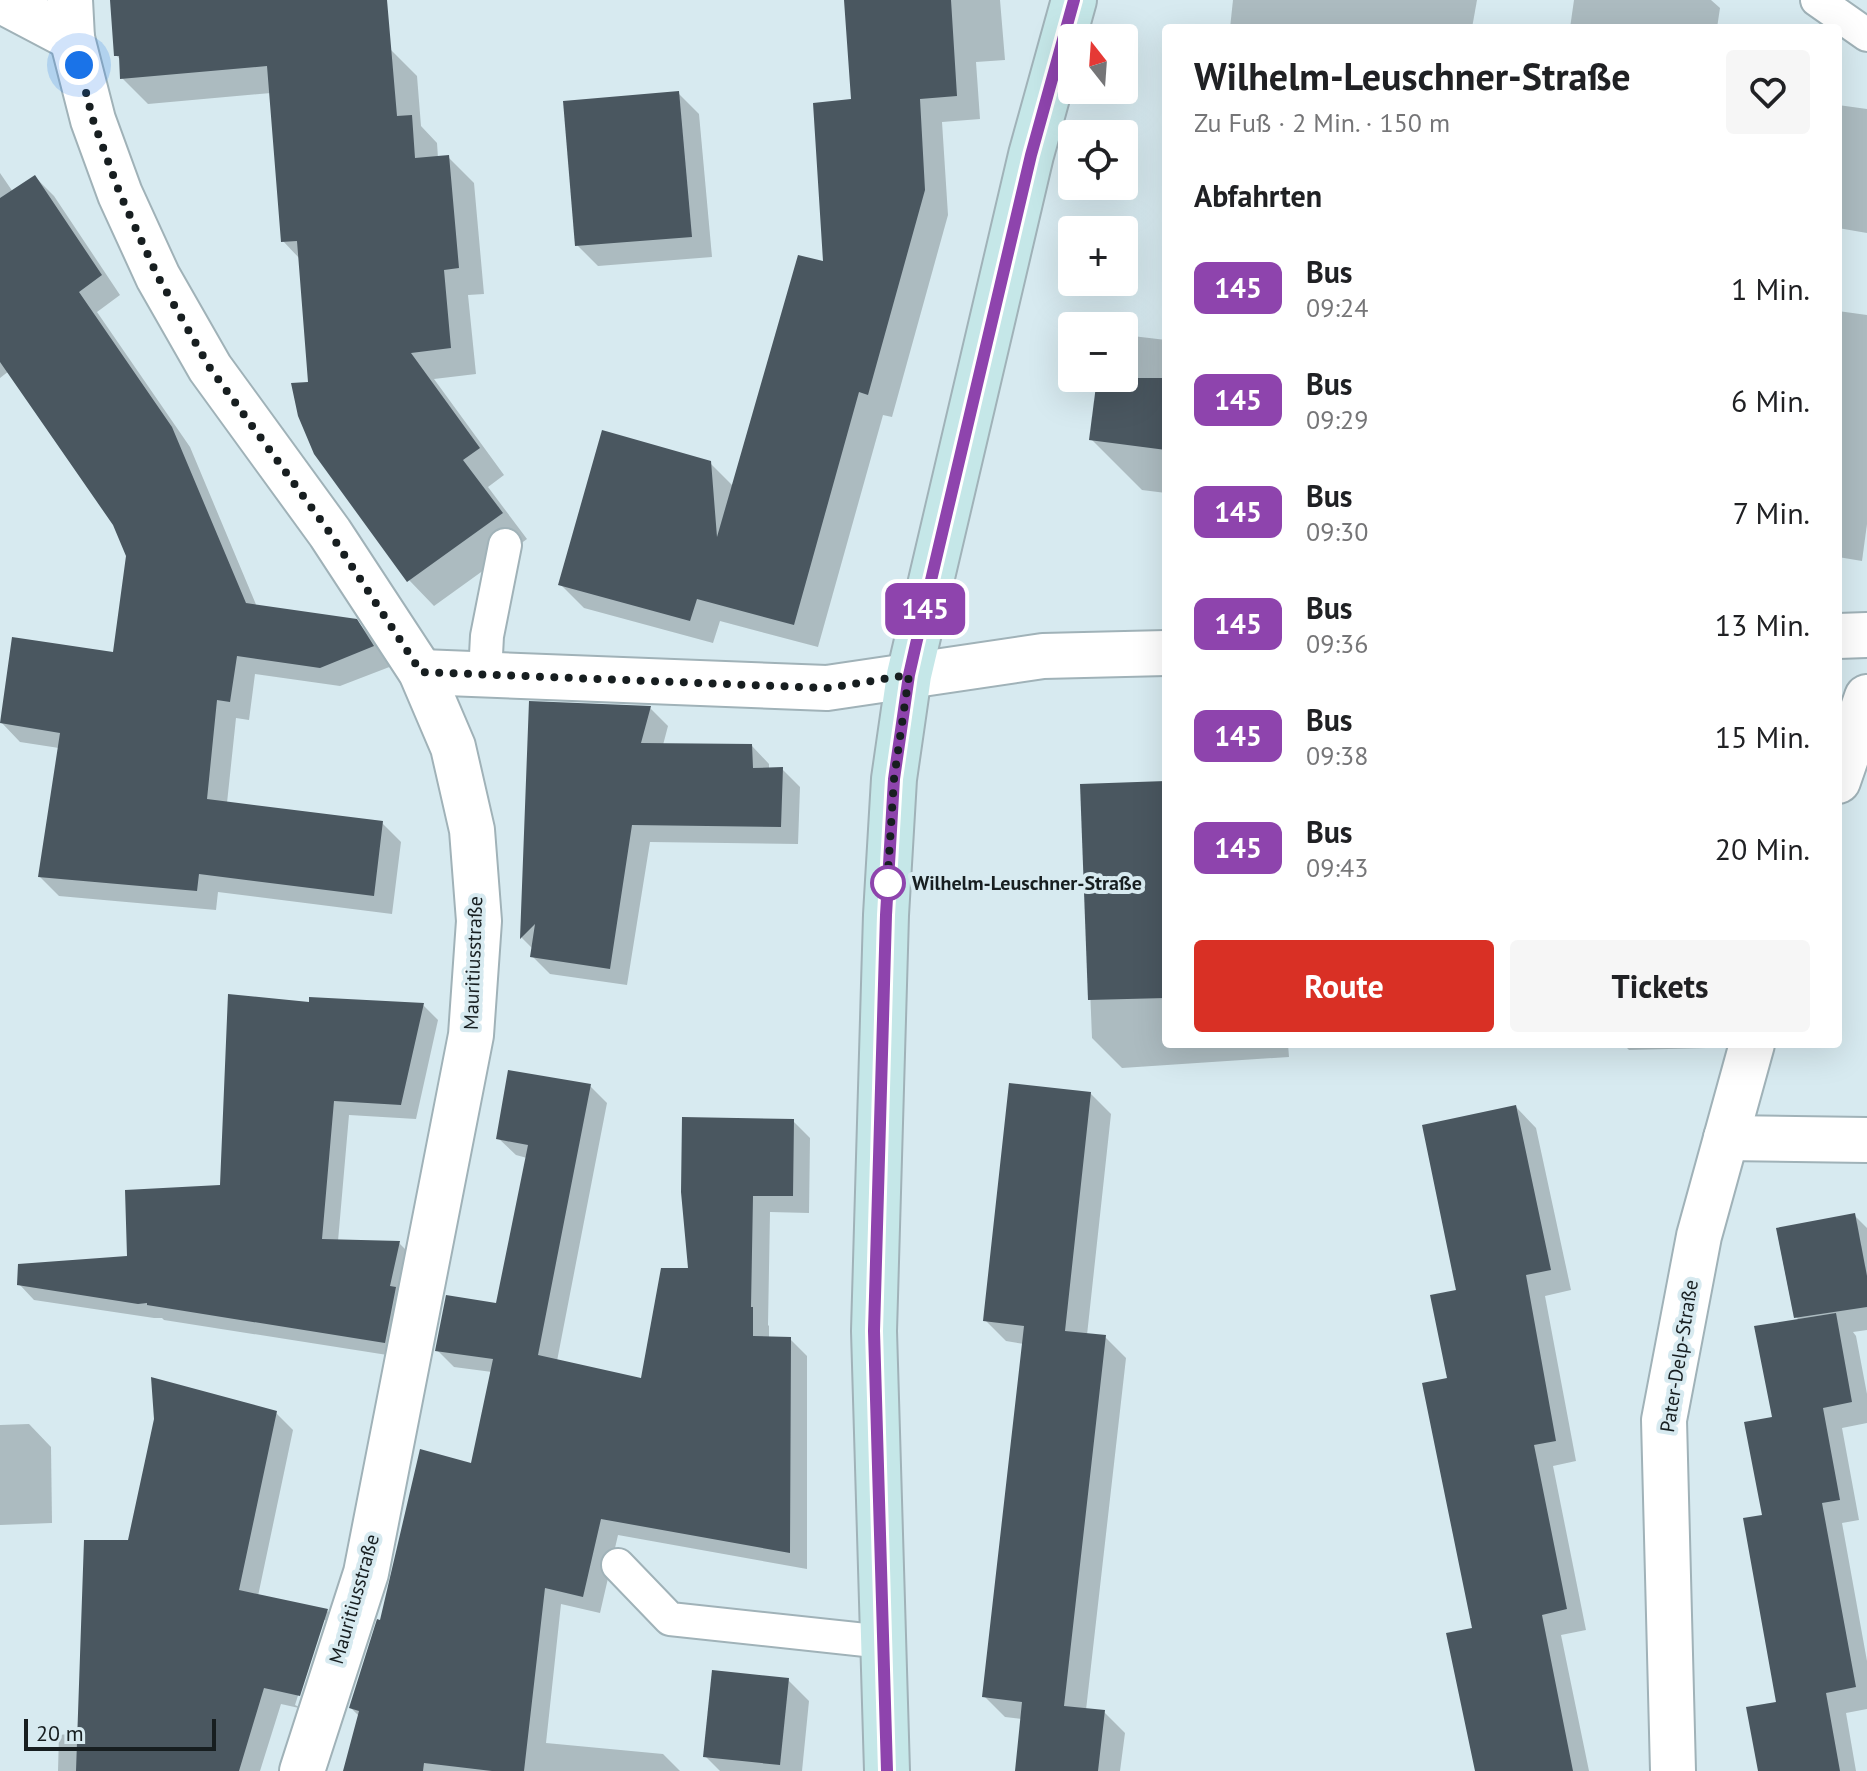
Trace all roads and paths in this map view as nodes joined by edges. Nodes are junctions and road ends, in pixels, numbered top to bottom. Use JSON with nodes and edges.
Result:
{"nodes":[{"id":1,"x":0,"y":0,"type":"edge"},
{"id":2,"x":1074,"y":0,"type":"edge"},
{"id":3,"x":1817,"y":0,"type":"edge"},
{"id":4,"x":71,"y":19,"type":"edge"},
{"id":5,"x":1867,"y":35,"type":"edge"},
{"id":6,"x":505,"y":545,"type":"dead end"},
{"id":7,"x":1867,"y":635,"type":"edge"},
{"id":8,"x":1842,"y":636,"type":"edge"},
{"id":9,"x":1162,"y":653,"type":"edge"},
{"id":10,"x":421,"y":672,"type":"junction"},
{"id":11,"x":485,"y":674,"type":"junction"},
{"id":12,"x":909,"y":675,"type":"junction"},
{"id":13,"x":1867,"y":697,"type":"edge"},
{"id":14,"x":1842,"y":769,"type":"edge"},
{"id":15,"x":1751,"y":1048,"type":"edge"},
{"id":16,"x":1726,"y":1138,"type":"junction"},
{"id":17,"x":1867,"y":1140,"type":"edge"},
{"id":18,"x":618,"y":1565,"type":"dead end"},
{"id":19,"x":884,"y":1642,"type":"junction"},
{"id":20,"x":302,"y":1771,"type":"edge"},
{"id":21,"x":887,"y":1771,"type":"edge"},
{"id":22,"x":1673,"y":1771,"type":"edge"}],
"edges":[{"from":1,"to":4,"type":"street"},
{"from":2,"to":12,"type":"street"},
{"from":3,"to":5,"type":"lane"},
{"from":4,"to":10,"type":"street","name":"Mauritiusstraße"},
{"from":6,"to":11,"type":"lane"},
{"from":7,"to":8,"type":"street"},
{"from":9,"to":12,"type":"street"},
{"from":10,"to":11,"type":"street"},
{"from":10,"to":20,"type":"street","name":"Mauritiusstraße"},
{"from":11,"to":12,"type":"street"},
{"from":12,"to":19,"type":"street"},
{"from":13,"to":14,"type":"street"},
{"from":15,"to":16,"type":"street","name":"Pater-Delp-Straße"},
{"from":16,"to":17,"type":"street"},
{"from":16,"to":22,"type":"street","name":"Pater-Delp-Straße"},
{"from":18,"to":19,"type":"lane"},
{"from":19,"to":21,"type":"street"}]}
